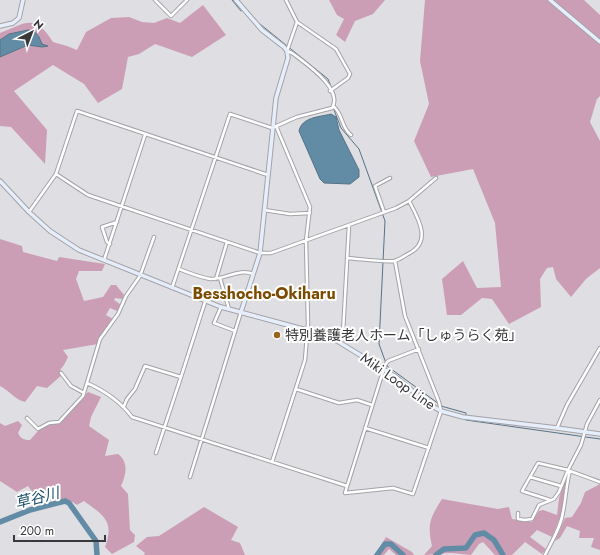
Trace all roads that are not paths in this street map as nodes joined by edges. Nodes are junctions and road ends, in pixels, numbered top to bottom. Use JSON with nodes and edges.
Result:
{"nodes":[{"id":1,"x":23,"y":0,"type":"edge"},
{"id":2,"x":155,"y":0,"type":"edge"},
{"id":3,"x":187,"y":0,"type":"edge"},
{"id":4,"x":236,"y":0,"type":"edge"},
{"id":5,"x":286,"y":0,"type":"edge"},
{"id":6,"x":550,"y":0,"type":"edge"},
{"id":7,"x":297,"y":22,"type":"junction"},
{"id":8,"x":0,"y":26,"type":"edge"},
{"id":9,"x":600,"y":42,"type":"edge"},
{"id":10,"x":287,"y":51,"type":"junction"},
{"id":11,"x":330,"y":91,"type":"junction"},
{"id":12,"x":333,"y":106,"type":"junction"},
{"id":13,"x":274,"y":127,"type":"junction"},
{"id":14,"x":145,"y":135,"type":"junction"},
{"id":15,"x":351,"y":135,"type":"dead end"},
{"id":16,"x":215,"y":158,"type":"junction"},
{"id":17,"x":56,"y":174,"type":"junction"},
{"id":18,"x":268,"y":175,"type":"junction"},
{"id":19,"x":390,"y":178,"type":"dead end"},
{"id":20,"x":436,"y":178,"type":"dead end"},
{"id":21,"x":0,"y":181,"type":"edge"},
{"id":22,"x":409,"y":201,"type":"junction"},
{"id":23,"x":122,"y":207,"type":"junction"},
{"id":24,"x":264,"y":210,"type":"junction"},
{"id":25,"x":29,"y":212,"type":"junction"},
{"id":26,"x":384,"y":212,"type":"junction"},
{"id":27,"x":310,"y":213,"type":"junction"},
{"id":28,"x":117,"y":222,"type":"junction"},
{"id":29,"x":349,"y":225,"type":"junction"},
{"id":30,"x":191,"y":230,"type":"junction"},
{"id":31,"x":154,"y":237,"type":"dead end"},
{"id":32,"x":306,"y":241,"type":"junction"},
{"id":33,"x":227,"y":242,"type":"junction"},
{"id":34,"x":110,"y":244,"type":"junction"},
{"id":35,"x":260,"y":253,"type":"junction"},
{"id":36,"x":347,"y":258,"type":"junction"},
{"id":37,"x":104,"y":260,"type":"junction"},
{"id":38,"x":395,"y":261,"type":"junction"},
{"id":39,"x":179,"y":269,"type":"junction"},
{"id":40,"x":253,"y":274,"type":"junction"},
{"id":41,"x":140,"y":276,"type":"junction"},
{"id":42,"x":216,"y":278,"type":"junction"},
{"id":43,"x":220,"y":278,"type":"junction"},
{"id":44,"x":172,"y":288,"type":"junction"},
{"id":45,"x":205,"y":302,"type":"junction"},
{"id":46,"x":221,"y":307,"type":"junction"},
{"id":47,"x":229,"y":309,"type":"junction"},
{"id":48,"x":241,"y":312,"type":"junction"},
{"id":49,"x":307,"y":329,"type":"junction"},
{"id":50,"x":236,"y":331,"type":"junction"},
{"id":51,"x":339,"y":340,"type":"junction"},
{"id":52,"x":600,"y":348,"type":"edge"},
{"id":53,"x":419,"y":349,"type":"junction"},
{"id":54,"x":384,"y":369,"type":"junction"},
{"id":55,"x":61,"y":373,"type":"dead end"},
{"id":56,"x":181,"y":377,"type":"junction"},
{"id":57,"x":87,"y":383,"type":"junction"},
{"id":58,"x":296,"y":389,"type":"junction"},
{"id":59,"x":84,"y":393,"type":"junction"},
{"id":60,"x":600,"y":400,"type":"edge"},
{"id":61,"x":372,"y":405,"type":"junction"},
{"id":62,"x":124,"y":406,"type":"junction"},
{"id":63,"x":441,"y":411,"type":"junction"},
{"id":64,"x":27,"y":418,"type":"dead end"},
{"id":65,"x":164,"y":427,"type":"junction"},
{"id":66,"x":365,"y":428,"type":"junction"},
{"id":67,"x":557,"y":428,"type":"junction"},
{"id":68,"x":585,"y":432,"type":"junction"},
{"id":69,"x":600,"y":434,"type":"edge"},
{"id":70,"x":202,"y":440,"type":"junction"},
{"id":71,"x":428,"y":448,"type":"junction"},
{"id":72,"x":156,"y":453,"type":"dead end"},
{"id":73,"x":272,"y":462,"type":"junction"},
{"id":74,"x":569,"y":471,"type":"junction"},
{"id":75,"x":190,"y":477,"type":"dead end"},
{"id":76,"x":530,"y":477,"type":"junction"},
{"id":77,"x":600,"y":482,"type":"edge"},
{"id":78,"x":347,"y":486,"type":"junction"},
{"id":79,"x":561,"y":486,"type":"junction"},
{"id":80,"x":551,"y":500,"type":"junction"},
{"id":81,"x":518,"y":512,"type":"dead end"},
{"id":82,"x":545,"y":555,"type":"edge"}],
"edges":[{"from":1,"to":8,"type":"main road"},
{"from":2,"to":3,"type":"street"},
{"from":4,"to":10,"type":"main road"},
{"from":5,"to":7,"type":"street"},
{"from":6,"to":9,"type":"main road"},
{"from":7,"to":10,"type":"street"},
{"from":7,"to":11,"type":"street"},
{"from":10,"to":11,"type":"street"},
{"from":10,"to":13,"type":"main road"},
{"from":11,"to":12,"type":"street"},
{"from":12,"to":13,"type":"street"},
{"from":12,"to":15,"type":"street"},
{"from":13,"to":16,"type":"street"},
{"from":13,"to":18,"type":"main road"},
{"from":13,"to":27,"type":"street"},
{"from":14,"to":16,"type":"street"},
{"from":14,"to":17,"type":"street"},
{"from":14,"to":23,"type":"street"},
{"from":16,"to":18,"type":"street"},
{"from":16,"to":30,"type":"street"},
{"from":17,"to":23,"type":"street"},
{"from":17,"to":25,"type":"street"},
{"from":18,"to":24,"type":"main road"},
{"from":19,"to":26,"type":"street"},
{"from":20,"to":22,"type":"street"},
{"from":21,"to":25,"type":"main road","name":"Miki Loop Line"},
{"from":22,"to":26,"type":"street"},
{"from":22,"to":38,"type":"street"},
{"from":23,"to":28,"type":"street"},
{"from":23,"to":30,"type":"street"},
{"from":24,"to":27,"type":"street"},
{"from":24,"to":35,"type":"main road"},
{"from":25,"to":37,"type":"main road","name":"Miki Loop Line"},
{"from":26,"to":29,"type":"street"},
{"from":27,"to":32,"type":"street"},
{"from":28,"to":34,"type":"street"},
{"from":28,"to":34,"type":"street"},
{"from":29,"to":32,"type":"street"},
{"from":29,"to":36,"type":"street"},
{"from":30,"to":33,"type":"street"},
{"from":30,"to":39,"type":"street"},
{"from":31,"to":41,"type":"street"},
{"from":32,"to":35,"type":"street"},
{"from":32,"to":49,"type":"street"},
{"from":33,"to":35,"type":"street"},
{"from":33,"to":42,"type":"street"},
{"from":34,"to":37,"type":"street"},
{"from":35,"to":40,"type":"main road"},
{"from":36,"to":38,"type":"street"},
{"from":36,"to":51,"type":"street"},
{"from":37,"to":41,"type":"main road","name":"Miki Loop Line"},
{"from":38,"to":53,"type":"street"},
{"from":39,"to":42,"type":"street"},
{"from":39,"to":44,"type":"street"},
{"from":40,"to":43,"type":"street"},
{"from":40,"to":48,"type":"main road"},
{"from":41,"to":44,"type":"main road","name":"Miki Loop Line"},
{"from":41,"to":57,"type":"street"},
{"from":42,"to":43,"type":"street"},
{"from":43,"to":47,"type":"street"},
{"from":44,"to":45,"type":"main road","name":"Miki Loop Line"},
{"from":45,"to":46,"type":"main road","name":"Miki Loop Line"},
{"from":45,"to":56,"type":"street"},
{"from":46,"to":47,"type":"main road","name":"Miki Loop Line"},
{"from":46,"to":50,"type":"street"},
{"from":47,"to":48,"type":"main road","name":"Miki Loop Line"},
{"from":48,"to":49,"type":"main road","name":"Miki Loop Line"},
{"from":48,"to":50,"type":"street"},
{"from":49,"to":51,"type":"main road","name":"Miki Loop Line"},
{"from":49,"to":58,"type":"street"},
{"from":50,"to":70,"type":"street"},
{"from":51,"to":54,"type":"main road","name":"Miki Loop Line"},
{"from":52,"to":67,"type":"street"},
{"from":53,"to":54,"type":"street"},
{"from":53,"to":63,"type":"street"},
{"from":54,"to":61,"type":"street"},
{"from":54,"to":63,"type":"main road","name":"Miki Loop Line"},
{"from":55,"to":59,"type":"street"},
{"from":56,"to":62,"type":"street"},
{"from":56,"to":65,"type":"street"},
{"from":57,"to":59,"type":"street"},
{"from":57,"to":62,"type":"street"},
{"from":58,"to":61,"type":"street"},
{"from":58,"to":73,"type":"street"},
{"from":59,"to":64,"type":"street"},
{"from":60,"to":68,"type":"street"},
{"from":61,"to":66,"type":"street"},
{"from":62,"to":65,"type":"street"},
{"from":63,"to":67,"type":"main road","name":"Miki Loop Line"},
{"from":63,"to":71,"type":"street"},
{"from":65,"to":70,"type":"street"},
{"from":65,"to":72,"type":"street"},
{"from":66,"to":71,"type":"street"},
{"from":66,"to":78,"type":"street"},
{"from":67,"to":68,"type":"main road","name":"Miki Loop Line"},
{"from":68,"to":69,"type":"main road","name":"Miki Loop Line"},
{"from":68,"to":74,"type":"street"},
{"from":70,"to":73,"type":"street"},
{"from":70,"to":75,"type":"street"},
{"from":71,"to":78,"type":"street"},
{"from":73,"to":78,"type":"street"},
{"from":74,"to":76,"type":"street"},
{"from":74,"to":77,"type":"street"},
{"from":74,"to":79,"type":"street"},
{"from":74,"to":82,"type":"street"},
{"from":76,"to":79,"type":"street"},
{"from":76,"to":80,"type":"street"},
{"from":79,"to":80,"type":"street"},
{"from":80,"to":81,"type":"street"}]}
